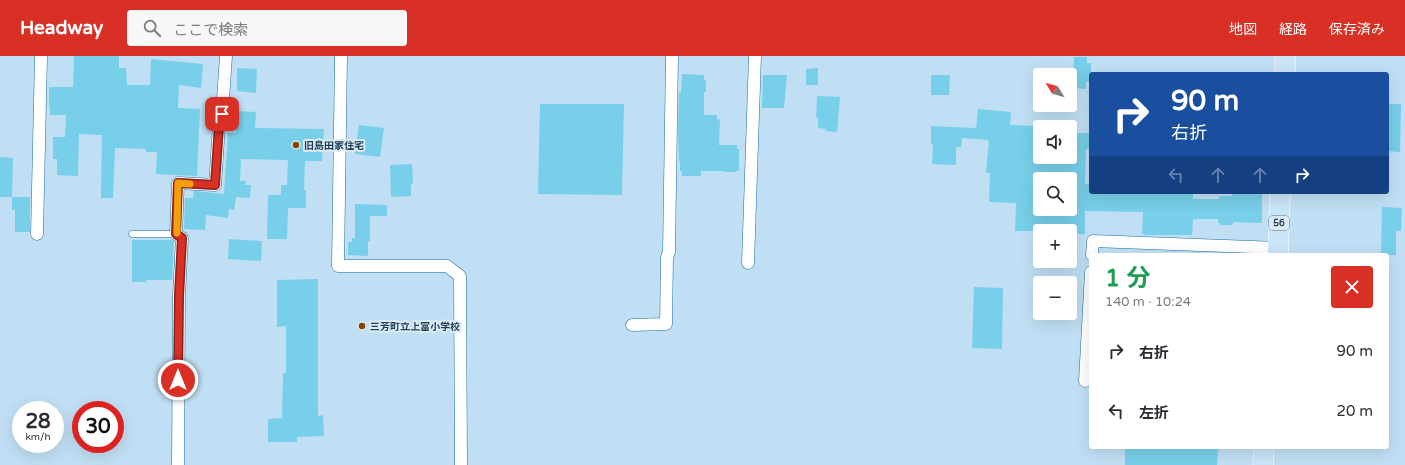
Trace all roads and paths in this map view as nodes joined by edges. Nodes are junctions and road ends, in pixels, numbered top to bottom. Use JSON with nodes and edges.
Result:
{"nodes":[{"id":1,"x":41,"y":56,"type":"edge"},
{"id":2,"x":226,"y":56,"type":"edge"},
{"id":3,"x":342,"y":56,"type":"edge"},
{"id":4,"x":672,"y":56,"type":"edge"},
{"id":5,"x":755,"y":56,"type":"edge"},
{"id":6,"x":1285,"y":56,"type":"edge"},
{"id":7,"x":1285,"y":72,"type":"edge"},
{"id":8,"x":1280,"y":194,"type":"edge"},
{"id":9,"x":37,"y":234,"type":"dead end"},
{"id":10,"x":132,"y":234,"type":"dead end"},
{"id":11,"x":176,"y":234,"type":"junction"},
{"id":12,"x":1278,"y":252,"type":"edge"},
{"id":13,"x":1092,"y":253,"type":"edge"},
{"id":14,"x":748,"y":263,"type":"dead end"},
{"id":15,"x":1089,"y":308,"type":"edge"},
{"id":16,"x":632,"y":325,"type":"dead end"},
{"id":17,"x":1085,"y":381,"type":"dead end"},
{"id":18,"x":1264,"y":449,"type":"edge"},
{"id":19,"x":178,"y":465,"type":"edge"},
{"id":20,"x":461,"y":465,"type":"edge"},
{"id":21,"x":1263,"y":465,"type":"edge"}],
"edges":[{"from":1,"to":9,"type":"street"},
{"from":2,"to":11,"type":"street"},
{"from":3,"to":20,"type":"street"},
{"from":4,"to":16,"type":"street"},
{"from":5,"to":14,"type":"street"},
{"from":6,"to":7,"type":"main road"},
{"from":8,"to":12,"type":"main road","number":"56"},
{"from":10,"to":11,"type":"lane"},
{"from":11,"to":19,"type":"street"},
{"from":12,"to":13,"type":"street"},
{"from":15,"to":17,"type":"street"},
{"from":18,"to":21,"type":"main road"}]}
